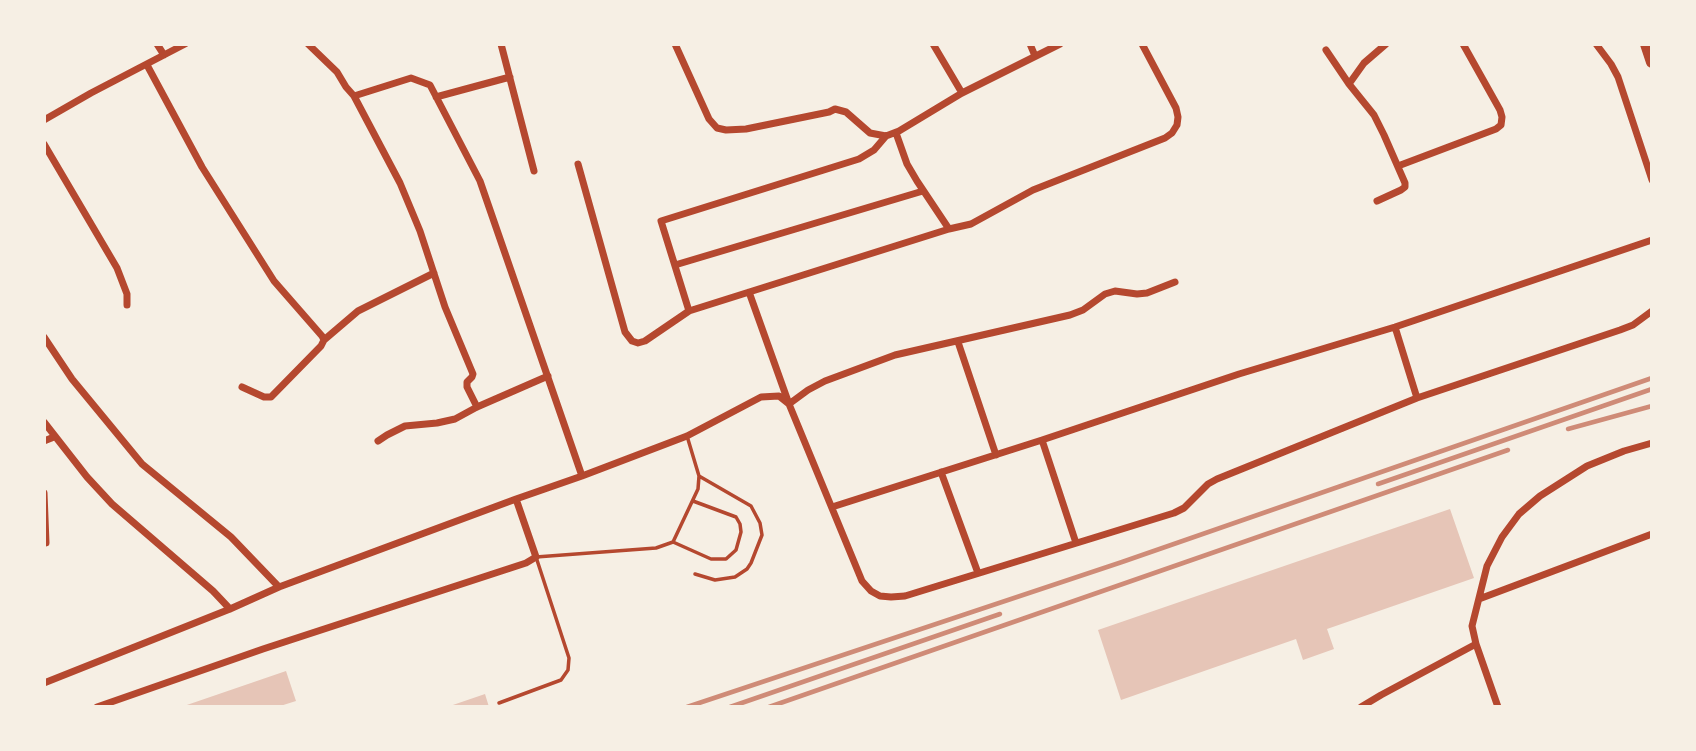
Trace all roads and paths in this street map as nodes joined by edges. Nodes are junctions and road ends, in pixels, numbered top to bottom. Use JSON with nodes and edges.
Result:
{"nodes":[{"id":1,"x":157,"y":44,"type":"edge"},
{"id":2,"x":185,"y":44,"type":"edge"},
{"id":3,"x":308,"y":44,"type":"edge"},
{"id":4,"x":501,"y":44,"type":"edge"},
{"id":5,"x":675,"y":44,"type":"edge"},
{"id":6,"x":933,"y":44,"type":"edge"},
{"id":7,"x":1030,"y":44,"type":"edge"},
{"id":8,"x":1060,"y":44,"type":"edge"},
{"id":9,"x":1142,"y":44,"type":"edge"},
{"id":10,"x":1386,"y":44,"type":"edge"},
{"id":11,"x":1463,"y":44,"type":"edge"},
{"id":12,"x":1596,"y":44,"type":"edge"},
{"id":13,"x":1646,"y":44,"type":"edge"},
{"id":14,"x":1326,"y":51,"type":"dead end"},
{"id":15,"x":164,"y":55,"type":"junction"},
{"id":16,"x":1035,"y":56,"type":"junction"},
{"id":17,"x":1652,"y":62,"type":"edge"},
{"id":18,"x":147,"y":65,"type":"junction"},
{"id":19,"x":510,"y":77,"type":"junction"},
{"id":20,"x":1349,"y":84,"type":"junction"},
{"id":21,"x":962,"y":93,"type":"junction"},
{"id":22,"x":354,"y":96,"type":"junction"},
{"id":23,"x":436,"y":97,"type":"junction"},
{"id":24,"x":44,"y":120,"type":"edge"},
{"id":25,"x":896,"y":133,"type":"junction"},
{"id":26,"x":886,"y":136,"type":"junction"},
{"id":27,"x":44,"y":144,"type":"edge"},
{"id":28,"x":578,"y":164,"type":"dead end"},
{"id":29,"x":1398,"y":166,"type":"junction"},
{"id":30,"x":534,"y":171,"type":"dead end"},
{"id":31,"x":1652,"y":180,"type":"edge"},
{"id":32,"x":923,"y":191,"type":"junction"},
{"id":33,"x":1377,"y":201,"type":"dead end"},
{"id":34,"x":948,"y":229,"type":"junction"},
{"id":35,"x":1652,"y":240,"type":"edge"},
{"id":36,"x":675,"y":265,"type":"junction"},
{"id":37,"x":434,"y":273,"type":"junction"},
{"id":38,"x":1175,"y":282,"type":"dead end"},
{"id":39,"x":749,"y":292,"type":"junction"},
{"id":40,"x":127,"y":305,"type":"dead end"},
{"id":41,"x":689,"y":311,"type":"junction"},
{"id":42,"x":1652,"y":311,"type":"edge"},
{"id":43,"x":1395,"y":327,"type":"junction"},
{"id":44,"x":44,"y":337,"type":"edge"},
{"id":45,"x":324,"y":340,"type":"junction"},
{"id":46,"x":958,"y":342,"type":"junction"},
{"id":47,"x":548,"y":376,"type":"junction"},
{"id":48,"x":242,"y":387,"type":"dead end"},
{"id":49,"x":1417,"y":398,"type":"junction"},
{"id":50,"x":789,"y":404,"type":"junction"},
{"id":51,"x":477,"y":407,"type":"junction"},
{"id":52,"x":44,"y":422,"type":"edge"},
{"id":53,"x":687,"y":436,"type":"junction"},
{"id":54,"x":54,"y":437,"type":"junction"},
{"id":55,"x":1042,"y":440,"type":"junction"},
{"id":56,"x":44,"y":441,"type":"edge"},
{"id":57,"x":378,"y":441,"type":"dead end"},
{"id":58,"x":1652,"y":443,"type":"edge"},
{"id":59,"x":996,"y":455,"type":"junction"},
{"id":60,"x":942,"y":472,"type":"junction"},
{"id":61,"x":582,"y":476,"type":"junction"},
{"id":62,"x":699,"y":476,"type":"junction"},
{"id":63,"x":44,"y":493,"type":"edge"},
{"id":64,"x":516,"y":499,"type":"junction"},
{"id":65,"x":693,"y":501,"type":"junction"},
{"id":66,"x":832,"y":507,"type":"junction"},
{"id":67,"x":1652,"y":534,"type":"edge"},
{"id":68,"x":673,"y":542,"type":"junction"},
{"id":69,"x":47,"y":543,"type":"dead end"},
{"id":70,"x":1076,"y":543,"type":"junction"},
{"id":71,"x":536,"y":556,"type":"junction"},
{"id":72,"x":978,"y":573,"type":"junction"},
{"id":73,"x":695,"y":574,"type":"dead end"},
{"id":74,"x":279,"y":587,"type":"junction"},
{"id":75,"x":1479,"y":599,"type":"junction"},
{"id":76,"x":230,"y":609,"type":"junction"},
{"id":77,"x":1476,"y":644,"type":"junction"},
{"id":78,"x":44,"y":683,"type":"edge"},
{"id":79,"x":499,"y":703,"type":"dead end"},
{"id":80,"x":97,"y":707,"type":"edge"},
{"id":81,"x":1360,"y":707,"type":"edge"},
{"id":82,"x":1498,"y":707,"type":"edge"}],
"edges":[{"from":1,"to":15,"type":"street"},
{"from":2,"to":15,"type":"street"},
{"from":3,"to":22,"type":"street"},
{"from":4,"to":19,"type":"street"},
{"from":5,"to":26,"type":"street"},
{"from":6,"to":21,"type":"street"},
{"from":7,"to":16,"type":"street"},
{"from":8,"to":16,"type":"street"},
{"from":9,"to":34,"type":"street"},
{"from":10,"to":20,"type":"street"},
{"from":11,"to":29,"type":"street"},
{"from":12,"to":31,"type":"street"},
{"from":13,"to":17,"type":"main road"},
{"from":14,"to":20,"type":"street"},
{"from":15,"to":18,"type":"street"},
{"from":16,"to":21,"type":"street"},
{"from":18,"to":24,"type":"street"},
{"from":18,"to":45,"type":"street"},
{"from":19,"to":23,"type":"street"},
{"from":19,"to":30,"type":"street"},
{"from":20,"to":29,"type":"street"},
{"from":21,"to":25,"type":"street"},
{"from":22,"to":23,"type":"street"},
{"from":22,"to":37,"type":"street"},
{"from":23,"to":47,"type":"street"},
{"from":25,"to":26,"type":"street"},
{"from":25,"to":32,"type":"street"},
{"from":26,"to":36,"type":"street"},
{"from":27,"to":40,"type":"street"},
{"from":28,"to":41,"type":"street"},
{"from":29,"to":33,"type":"street"},
{"from":32,"to":34,"type":"street"},
{"from":32,"to":36,"type":"street"},
{"from":34,"to":39,"type":"street"},
{"from":35,"to":43,"type":"street"},
{"from":36,"to":41,"type":"street"},
{"from":37,"to":45,"type":"street"},
{"from":37,"to":51,"type":"street"},
{"from":38,"to":46,"type":"street"},
{"from":39,"to":41,"type":"street"},
{"from":39,"to":50,"type":"street"},
{"from":42,"to":49,"type":"street"},
{"from":43,"to":49,"type":"street"},
{"from":43,"to":55,"type":"street"},
{"from":44,"to":74,"type":"street"},
{"from":45,"to":48,"type":"street"},
{"from":46,"to":50,"type":"street"},
{"from":46,"to":59,"type":"street"},
{"from":47,"to":51,"type":"street"},
{"from":47,"to":61,"type":"street"},
{"from":49,"to":70,"type":"street"},
{"from":50,"to":53,"type":"street"},
{"from":50,"to":66,"type":"street"},
{"from":51,"to":57,"type":"street"},
{"from":52,"to":54,"type":"street"},
{"from":53,"to":61,"type":"street"},
{"from":53,"to":62,"type":"lane"},
{"from":54,"to":56,"type":"street"},
{"from":54,"to":76,"type":"street"},
{"from":55,"to":59,"type":"street"},
{"from":55,"to":70,"type":"street"},
{"from":58,"to":75,"type":"street"},
{"from":59,"to":60,"type":"street"},
{"from":60,"to":66,"type":"street"},
{"from":60,"to":72,"type":"street"},
{"from":61,"to":64,"type":"street"},
{"from":62,"to":65,"type":"lane"},
{"from":62,"to":73,"type":"lane"},
{"from":63,"to":69,"type":"street"},
{"from":64,"to":71,"type":"street"},
{"from":64,"to":74,"type":"street"},
{"from":65,"to":68,"type":"lane"},
{"from":65,"to":68,"type":"lane"},
{"from":66,"to":72,"type":"street"},
{"from":67,"to":75,"type":"street"},
{"from":68,"to":71,"type":"lane"},
{"from":70,"to":72,"type":"street"},
{"from":71,"to":79,"type":"lane"},
{"from":71,"to":80,"type":"street"},
{"from":74,"to":76,"type":"street"},
{"from":75,"to":77,"type":"street"},
{"from":76,"to":78,"type":"street"},
{"from":77,"to":81,"type":"street"},
{"from":77,"to":82,"type":"street"}]}
